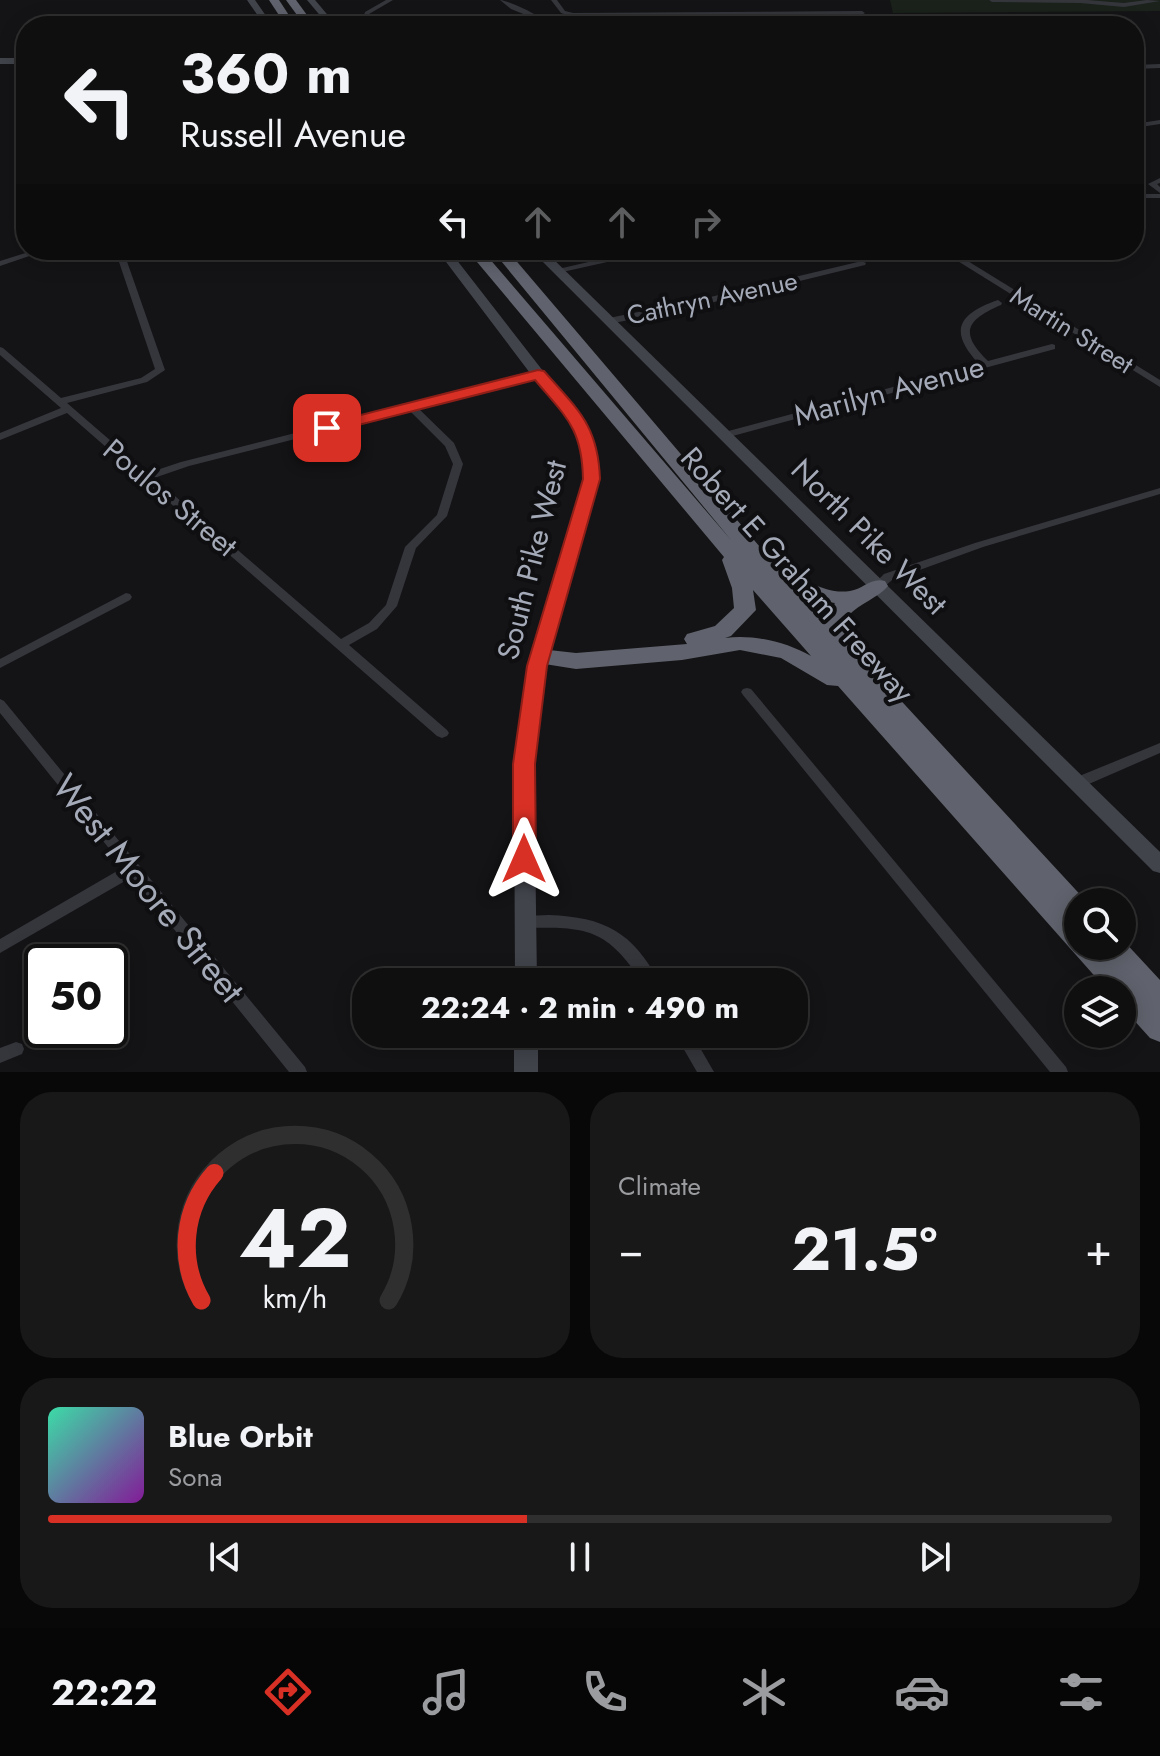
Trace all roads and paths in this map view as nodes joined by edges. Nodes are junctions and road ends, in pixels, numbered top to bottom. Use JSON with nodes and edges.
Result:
{"nodes":[{"id":1,"x":311,"y":0,"type":"edge"},
{"id":2,"x":390,"y":0,"type":"edge"},
{"id":3,"x":503,"y":0,"type":"edge"},
{"id":4,"x":554,"y":0,"type":"edge"},
{"id":5,"x":992,"y":0,"type":"edge"},
{"id":6,"x":1158,"y":0,"type":"edge"},
{"id":7,"x":565,"y":13,"type":"junction"},
{"id":8,"x":862,"y":13,"type":"dead end"},
{"id":9,"x":687,"y":15,"type":"joint"},
{"id":10,"x":324,"y":16,"type":"edge"},
{"id":11,"x":367,"y":16,"type":"edge"},
{"id":12,"x":528,"y":16,"type":"edge"},
{"id":13,"x":557,"y":16,"type":"edge"},
{"id":14,"x":1160,"y":180,"type":"edge"},
{"id":15,"x":1160,"y":193,"type":"edge"},
{"id":16,"x":122,"y":260,"type":"edge"},
{"id":17,"x":451,"y":260,"type":"edge"},
{"id":18,"x":483,"y":260,"type":"edge"},
{"id":19,"x":507,"y":260,"type":"edge"},
{"id":20,"x":547,"y":260,"type":"edge"},
{"id":21,"x":607,"y":260,"type":"edge"},
{"id":22,"x":960,"y":260,"type":"edge"},
{"id":23,"x":862,"y":263,"type":"dead end"},
{"id":24,"x":558,"y":271,"type":"junction"},
{"id":25,"x":998,"y":303,"type":"dead end"},
{"id":26,"x":609,"y":321,"type":"junction"},
{"id":27,"x":1052,"y":347,"type":"dead end"},
{"id":28,"x":0,"y":350,"type":"edge"},
{"id":29,"x":985,"y":364,"type":"junction"},
{"id":30,"x":538,"y":374,"type":"junction"},
{"id":31,"x":1160,"y":384,"type":"edge"},
{"id":32,"x":62,"y":406,"type":"junction"},
{"id":33,"x":412,"y":407,"type":"junction"},
{"id":34,"x":725,"y":435,"type":"junction"},
{"id":35,"x":0,"y":437,"type":"edge"},
{"id":36,"x":145,"y":477,"type":"junction"},
{"id":37,"x":1160,"y":491,"type":"edge"},
{"id":38,"x":739,"y":550,"type":"junction"},
{"id":39,"x":878,"y":586,"type":"junction"},
{"id":40,"x":126,"y":597,"type":"dead end"},
{"id":41,"x":853,"y":598,"type":"junction"},
{"id":42,"x":342,"y":644,"type":"junction"},
{"id":43,"x":540,"y":657,"type":"junction"},
{"id":44,"x":625,"y":657,"type":"junction"},
{"id":45,"x":0,"y":664,"type":"edge"},
{"id":46,"x":747,"y":692,"type":"dead end"},
{"id":47,"x":875,"y":700,"type":"junction"},
{"id":48,"x":0,"y":704,"type":"edge"},
{"id":49,"x":442,"y":733,"type":"dead end"},
{"id":50,"x":1160,"y":748,"type":"edge"},
{"id":51,"x":1077,"y":783,"type":"junction"},
{"id":52,"x":1160,"y":865,"type":"edge"},
{"id":53,"x":135,"y":868,"type":"junction"},
{"id":54,"x":1064,"y":896,"type":"edge"},
{"id":55,"x":525,"y":922,"type":"junction"},
{"id":56,"x":1064,"y":922,"type":"edge"},
{"id":57,"x":0,"y":947,"type":"edge"},
{"id":58,"x":1098,"y":960,"type":"edge"},
{"id":59,"x":1124,"y":960,"type":"edge"},
{"id":60,"x":526,"y":968,"type":"edge"},
{"id":61,"x":641,"y":968,"type":"edge"},
{"id":62,"x":1160,"y":1000,"type":"edge"},
{"id":63,"x":1160,"y":1029,"type":"edge"},
{"id":64,"x":526,"y":1048,"type":"edge"},
{"id":65,"x":691,"y":1048,"type":"edge"},
{"id":66,"x":299,"y":1072,"type":"edge"},
{"id":67,"x":526,"y":1072,"type":"edge"},
{"id":68,"x":706,"y":1072,"type":"edge"},
{"id":69,"x":1060,"y":1072,"type":"edge"}],
"edges":[{"from":1,"to":10,"type":"main road"},
{"from":2,"to":11,"type":"street"},
{"from":3,"to":12,"type":"street"},
{"from":4,"to":7,"type":"street"},
{"from":5,"to":6,"type":"street"},
{"from":7,"to":9,"type":"street"},
{"from":7,"to":13,"type":"street"},
{"from":8,"to":9,"type":"street"},
{"from":14,"to":15,"type":"street"},
{"from":16,"to":32,"type":"street"},
{"from":17,"to":30,"type":"main road","name":"South Pike West"},
{"from":18,"to":38,"type":"highway","name":"Robert E Graham Freeway"},
{"from":19,"to":38,"type":"highway","name":"Robert E Graham Freeway"},
{"from":20,"to":24,"type":"main road","name":"North Pike West"},
{"from":21,"to":24,"type":"street"},
{"from":22,"to":31,"type":"street","name":"Martin Street"},
{"from":23,"to":26,"type":"street","name":"Cathryn Avenue"},
{"from":24,"to":26,"type":"main road","name":"North Pike West"},
{"from":25,"to":29,"type":"street"},
{"from":26,"to":34,"type":"main road","name":"North Pike West"},
{"from":27,"to":29,"type":"street","name":"Marilyn Avenue"},
{"from":28,"to":32,"type":"street","name":"Poulos Street"},
{"from":29,"to":34,"type":"street","name":"Marilyn Avenue"},
{"from":30,"to":33,"type":"street"},
{"from":30,"to":43,"type":"main road","name":"South Pike West"},
{"from":32,"to":35,"type":"street"},
{"from":32,"to":36,"type":"street","name":"Poulos Street"},
{"from":33,"to":36,"type":"street"},
{"from":33,"to":42,"type":"street"},
{"from":34,"to":39,"type":"main road","name":"North Pike West"},
{"from":36,"to":42,"type":"street","name":"Poulos Street"},
{"from":37,"to":39,"type":"street"},
{"from":38,"to":41,"type":"highway"},
{"from":38,"to":44,"type":"highway"},
{"from":38,"to":47,"type":"highway","name":"Robert E Graham Freeway"},
{"from":39,"to":41,"type":"highway"},
{"from":39,"to":51,"type":"main road","name":"North Pike West"},
{"from":40,"to":45,"type":"street"},
{"from":41,"to":47,"type":"highway"},
{"from":42,"to":49,"type":"street","name":"Poulos Street"},
{"from":43,"to":44,"type":"highway"},
{"from":43,"to":55,"type":"main road","name":"South Pike West"},
{"from":44,"to":47,"type":"highway"},
{"from":46,"to":69,"type":"street"},
{"from":47,"to":54,"type":"highway","name":"Robert E Graham Freeway"},
{"from":47,"to":56,"type":"highway","name":"Robert E Graham Freeway"},
{"from":48,"to":53,"type":"street","name":"West Moore Street"},
{"from":50,"to":51,"type":"street"},
{"from":51,"to":52,"type":"main road","name":"North Pike West"},
{"from":53,"to":57,"type":"street"},
{"from":53,"to":66,"type":"street","name":"West Moore Street"},
{"from":55,"to":60,"type":"main road","name":"South Pike West"},
{"from":55,"to":61,"type":"street"},
{"from":58,"to":63,"type":"highway"},
{"from":59,"to":62,"type":"highway"},
{"from":64,"to":67,"type":"main road"},
{"from":65,"to":68,"type":"street"}]}
